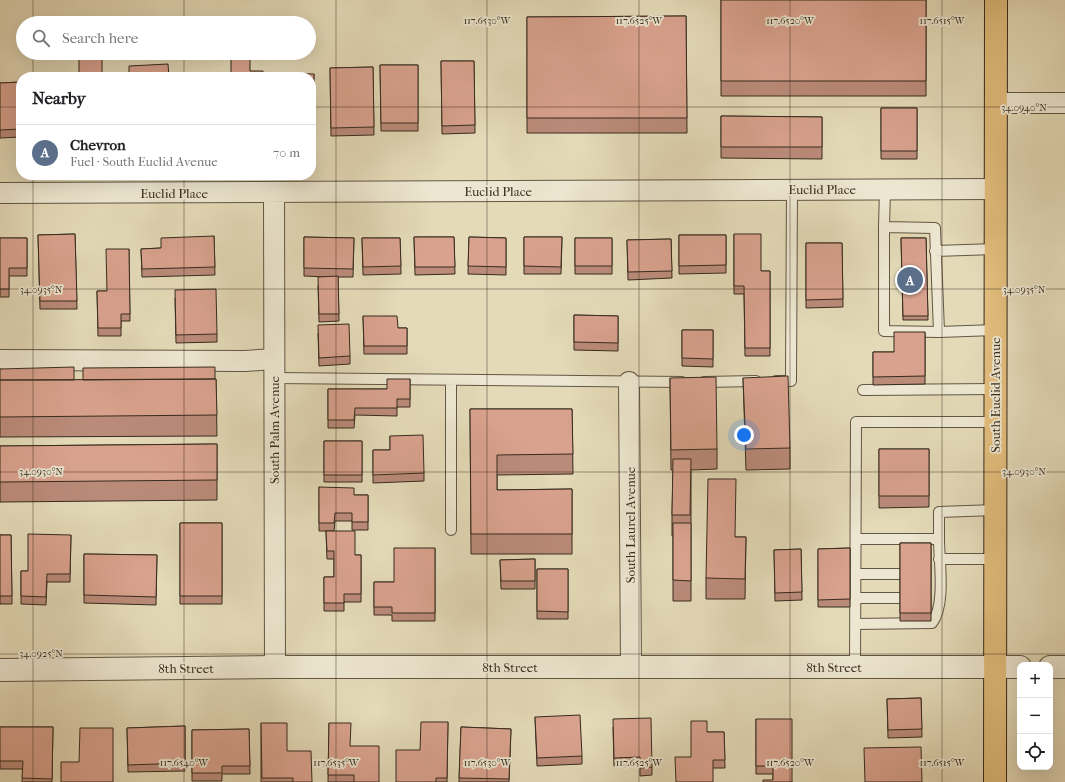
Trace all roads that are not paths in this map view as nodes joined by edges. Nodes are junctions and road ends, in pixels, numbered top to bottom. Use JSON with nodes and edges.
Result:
{"nodes":[{"id":1,"x":996,"y":0,"type":"edge"},
{"id":2,"x":996,"y":103,"type":"junction"},
{"id":3,"x":1065,"y":103,"type":"edge"},
{"id":4,"x":995,"y":188,"type":"junction"},
{"id":5,"x":792,"y":189,"type":"junction"},
{"id":6,"x":885,"y":189,"type":"junction"},
{"id":7,"x":274,"y":192,"type":"junction"},
{"id":8,"x":0,"y":193,"type":"edge"},
{"id":9,"x":884,"y":228,"type":"junction"},
{"id":10,"x":995,"y":249,"type":"junction"},
{"id":11,"x":935,"y":251,"type":"junction"},
{"id":12,"x":995,"y":330,"type":"junction"},
{"id":13,"x":939,"y":332,"type":"junction"},
{"id":14,"x":0,"y":360,"type":"edge"},
{"id":15,"x":274,"y":369,"type":"junction"},
{"id":16,"x":451,"y":380,"type":"junction"},
{"id":17,"x":629,"y":382,"type":"junction"},
{"id":18,"x":995,"y":389,"type":"junction"},
{"id":19,"x":863,"y":390,"type":"dead end"},
{"id":20,"x":995,"y":422,"type":"junction"},
{"id":21,"x":995,"y":510,"type":"junction"},
{"id":22,"x":451,"y":530,"type":"dead end"},
{"id":23,"x":856,"y":539,"type":"junction"},
{"id":24,"x":939,"y":539,"type":"junction"},
{"id":25,"x":939,"y":559,"type":"junction"},
{"id":26,"x":995,"y":559,"type":"junction"},
{"id":27,"x":855,"y":574,"type":"junction"},
{"id":28,"x":900,"y":574,"type":"edge"},
{"id":29,"x":855,"y":598,"type":"junction"},
{"id":30,"x":900,"y":598,"type":"edge"},
{"id":31,"x":855,"y":624,"type":"junction"},
{"id":32,"x":275,"y":667,"type":"junction"},
{"id":33,"x":631,"y":667,"type":"junction"},
{"id":34,"x":855,"y":667,"type":"junction"},
{"id":35,"x":995,"y":667,"type":"junction"},
{"id":36,"x":1017,"y":667,"type":"edge"},
{"id":37,"x":1065,"y":667,"type":"edge"},
{"id":38,"x":1053,"y":668,"type":"edge"},
{"id":39,"x":0,"y":670,"type":"edge"},
{"id":40,"x":995,"y":782,"type":"edge"}],
"edges":[{"from":1,"to":2,"type":"main road","name":"South Euclid Avenue"},
{"from":2,"to":3,"type":"street"},
{"from":2,"to":4,"type":"main road","name":"South Euclid Avenue"},
{"from":4,"to":6,"type":"street","name":"Euclid Place"},
{"from":4,"to":10,"type":"main road","name":"South Euclid Avenue"},
{"from":5,"to":6,"type":"street","name":"Euclid Place"},
{"from":5,"to":7,"type":"street","name":"Euclid Place"},
{"from":5,"to":17,"type":"lane"},
{"from":6,"to":9,"type":"lane"},
{"from":7,"to":8,"type":"street","name":"Euclid Place"},
{"from":7,"to":15,"type":"street","name":"South Palm Avenue"},
{"from":9,"to":11,"type":"lane"},
{"from":9,"to":13,"type":"lane"},
{"from":10,"to":11,"type":"lane"},
{"from":10,"to":12,"type":"main road","name":"South Euclid Avenue"},
{"from":11,"to":13,"type":"lane"},
{"from":12,"to":13,"type":"lane"},
{"from":12,"to":18,"type":"main road","name":"South Euclid Avenue"},
{"from":14,"to":15,"type":"street"},
{"from":15,"to":16,"type":"lane"},
{"from":15,"to":32,"type":"street","name":"South Palm Avenue"},
{"from":16,"to":17,"type":"lane"},
{"from":16,"to":22,"type":"lane"},
{"from":17,"to":33,"type":"street","name":"South Laurel Avenue"},
{"from":18,"to":19,"type":"lane"},
{"from":18,"to":20,"type":"main road","name":"South Euclid Avenue"},
{"from":20,"to":21,"type":"main road","name":"South Euclid Avenue"},
{"from":20,"to":23,"type":"lane"},
{"from":21,"to":24,"type":"lane"},
{"from":21,"to":26,"type":"main road","name":"South Euclid Avenue"},
{"from":23,"to":24,"type":"lane"},
{"from":23,"to":27,"type":"lane"},
{"from":24,"to":25,"type":"lane"},
{"from":25,"to":26,"type":"lane"},
{"from":25,"to":31,"type":"lane"},
{"from":26,"to":35,"type":"main road","name":"South Euclid Avenue"},
{"from":27,"to":28,"type":"lane"},
{"from":27,"to":29,"type":"lane"},
{"from":29,"to":30,"type":"lane"},
{"from":29,"to":31,"type":"lane"},
{"from":31,"to":34,"type":"lane"},
{"from":32,"to":33,"type":"street","name":"8th Street"},
{"from":32,"to":39,"type":"street","name":"8th Street"},
{"from":33,"to":34,"type":"street","name":"8th Street"},
{"from":34,"to":35,"type":"street","name":"8th Street"},
{"from":35,"to":36,"type":"street","name":"8th Street"},
{"from":35,"to":40,"type":"main road","name":"South Euclid Avenue"},
{"from":37,"to":38,"type":"street"}]}
